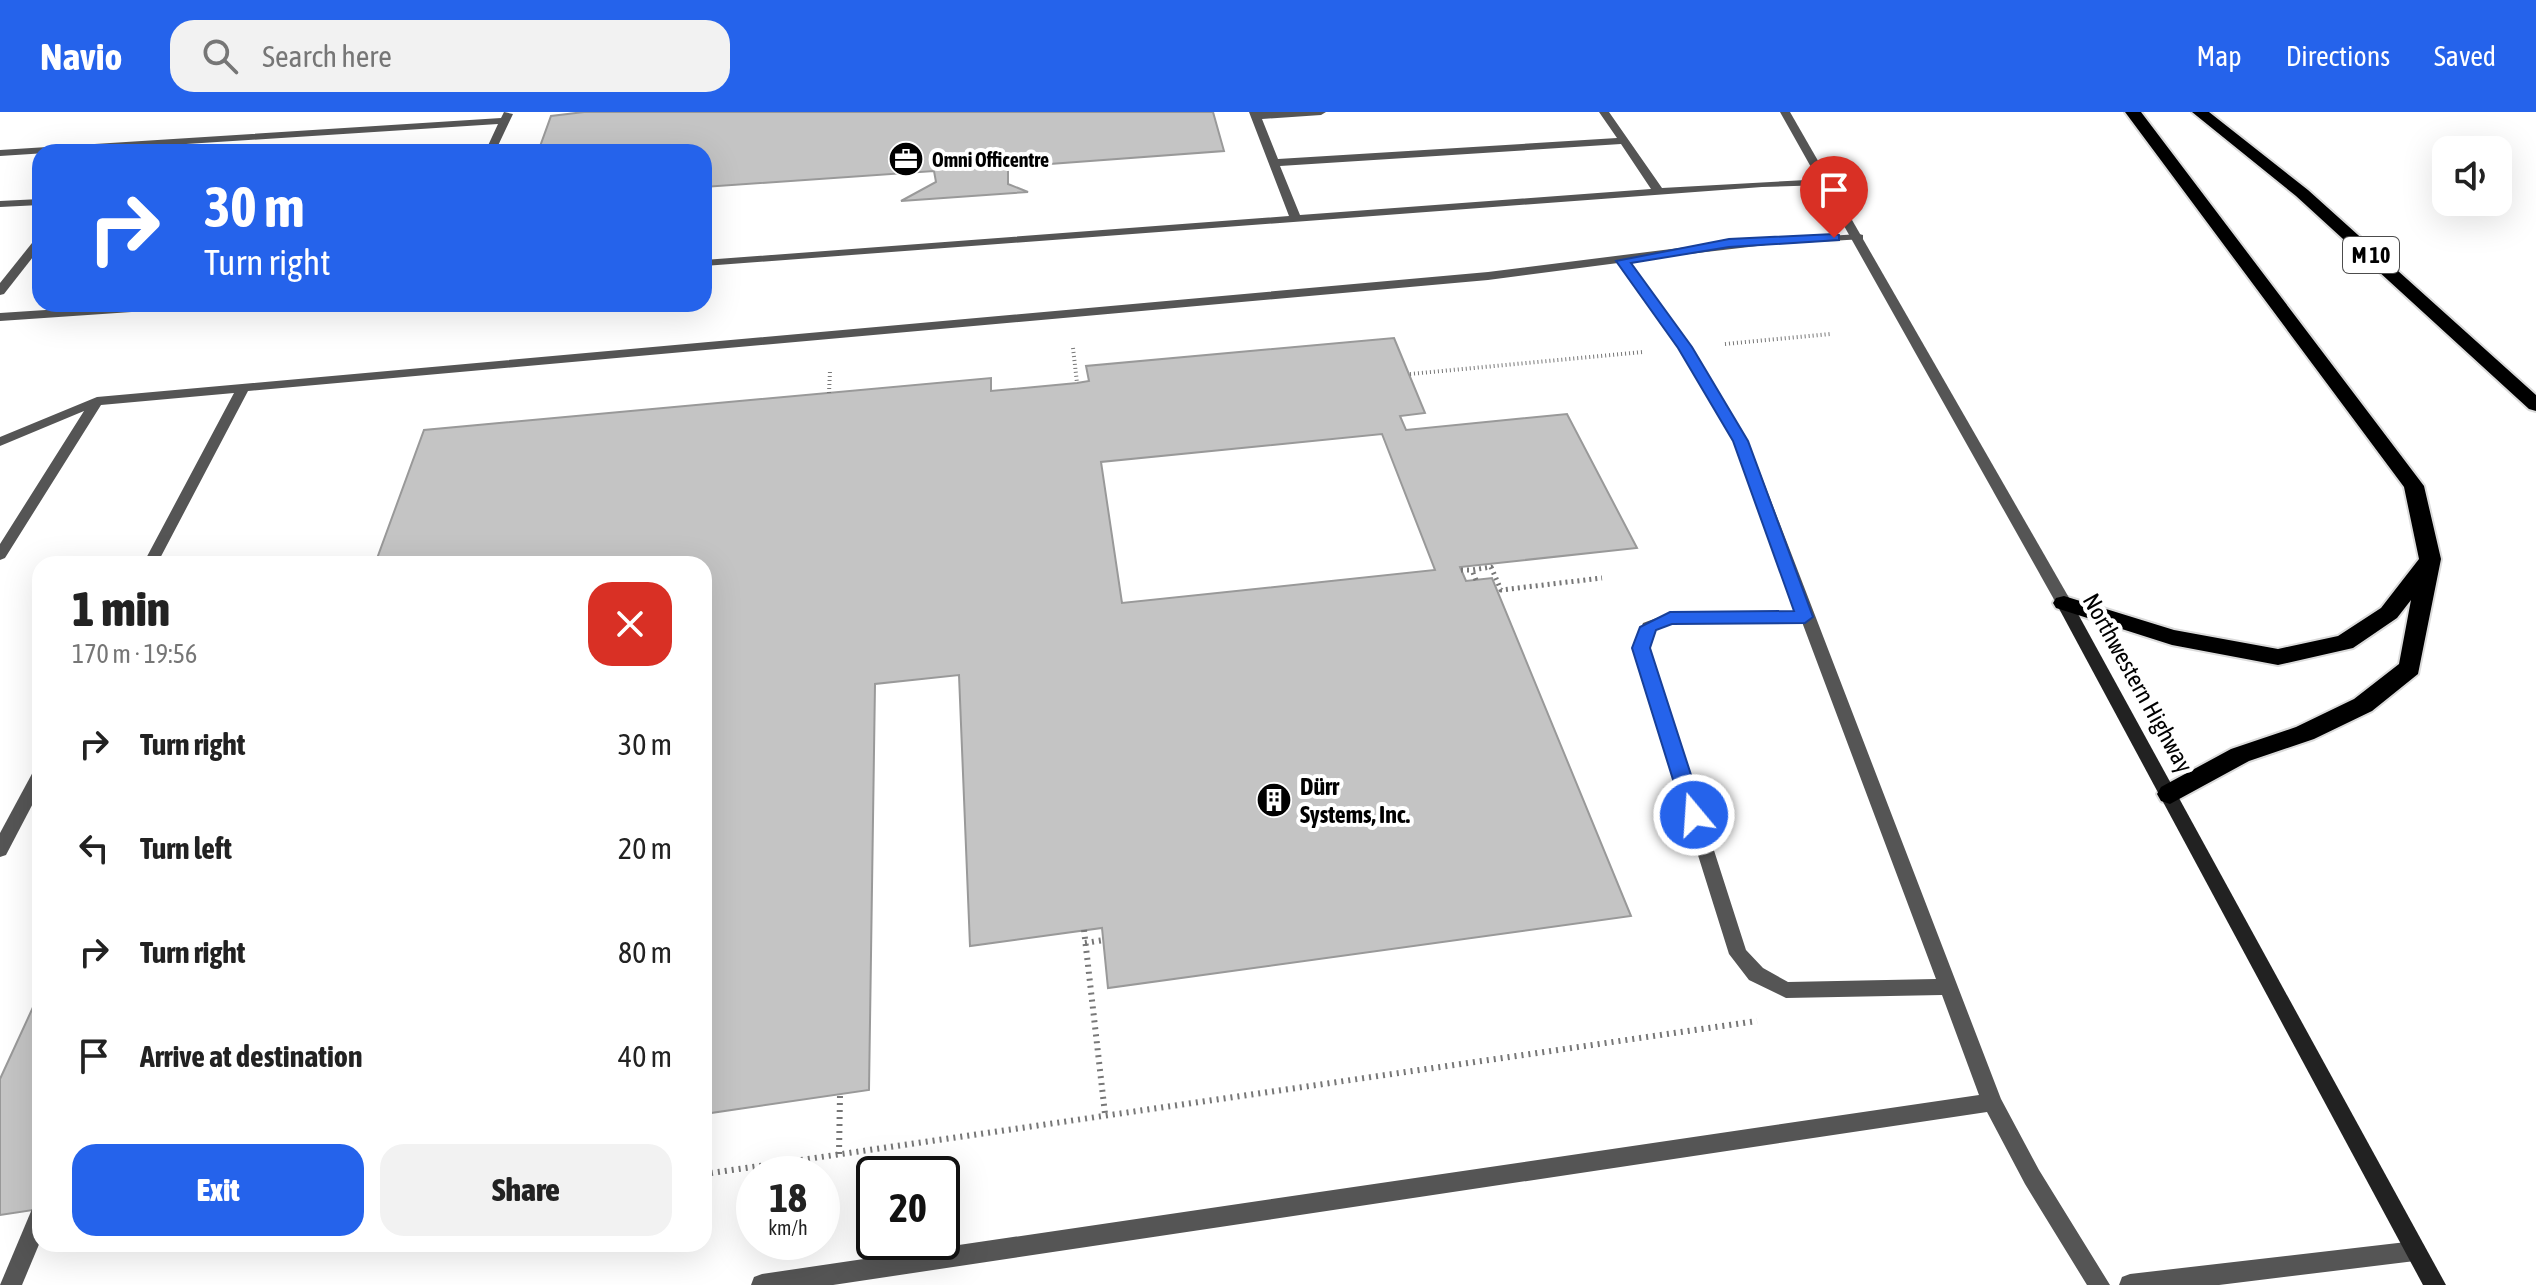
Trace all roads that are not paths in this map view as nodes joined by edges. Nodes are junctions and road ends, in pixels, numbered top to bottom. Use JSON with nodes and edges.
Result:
{"nodes":[{"id":1,"x":1321,"y":112,"type":"edge"},
{"id":2,"x":1604,"y":112,"type":"edge"},
{"id":3,"x":1785,"y":112,"type":"edge"},
{"id":4,"x":2133,"y":112,"type":"edge"},
{"id":5,"x":2200,"y":112,"type":"edge"},
{"id":6,"x":1254,"y":114,"type":"edge"},
{"id":7,"x":506,"y":116,"type":"edge"},
{"id":8,"x":1624,"y":141,"type":"junction"},
{"id":9,"x":123,"y":144,"type":"edge"},
{"id":10,"x":494,"y":144,"type":"edge"},
{"id":11,"x":32,"y":151,"type":"edge"},
{"id":12,"x":0,"y":153,"type":"edge"},
{"id":13,"x":1272,"y":163,"type":"junction"},
{"id":14,"x":1825,"y":182,"type":"junction"},
{"id":15,"x":1658,"y":191,"type":"junction"},
{"id":16,"x":32,"y":202,"type":"edge"},
{"id":17,"x":0,"y":204,"type":"edge"},
{"id":18,"x":1296,"y":219,"type":"junction"},
{"id":19,"x":1859,"y":237,"type":"junction"},
{"id":20,"x":32,"y":257,"type":"edge"},
{"id":21,"x":1623,"y":261,"type":"junction"},
{"id":22,"x":712,"y":262,"type":"edge"},
{"id":23,"x":0,"y":291,"type":"edge"},
{"id":24,"x":73,"y":312,"type":"edge"},
{"id":25,"x":0,"y":317,"type":"edge"},
{"id":26,"x":243,"y":388,"type":"junction"},
{"id":27,"x":97,"y":401,"type":"junction"},
{"id":28,"x":2536,"y":405,"type":"edge"},
{"id":29,"x":0,"y":442,"type":"edge"},
{"id":30,"x":0,"y":555,"type":"edge"},
{"id":31,"x":154,"y":556,"type":"edge"},
{"id":32,"x":2430,"y":559,"type":"junction"},
{"id":33,"x":2064,"y":603,"type":"junction"},
{"id":34,"x":1805,"y":617,"type":"junction"},
{"id":35,"x":32,"y":789,"type":"edge"},
{"id":36,"x":2170,"y":794,"type":"junction"},
{"id":37,"x":0,"y":850,"type":"edge"},
{"id":38,"x":1949,"y":987,"type":"junction"},
{"id":39,"x":1992,"y":1102,"type":"junction"},
{"id":40,"x":32,"y":1235,"type":"edge"},
{"id":41,"x":2415,"y":1251,"type":"junction"},
{"id":42,"x":11,"y":1285,"type":"edge"},
{"id":43,"x":762,"y":1285,"type":"edge"},
{"id":44,"x":2099,"y":1285,"type":"edge"},
{"id":45,"x":2130,"y":1285,"type":"edge"},
{"id":46,"x":2435,"y":1285,"type":"edge"}],
"edges":[{"from":1,"to":6,"type":"street"},
{"from":2,"to":8,"type":"street"},
{"from":3,"to":14,"type":"street","name":"Northwestern Highway"},
{"from":4,"to":32,"type":"highway"},
{"from":5,"to":28,"type":"highway","number":"M 10"},
{"from":6,"to":13,"type":"street"},
{"from":7,"to":9,"type":"street"},
{"from":7,"to":10,"type":"street"},
{"from":8,"to":13,"type":"street"},
{"from":8,"to":15,"type":"street"},
{"from":11,"to":12,"type":"street"},
{"from":13,"to":18,"type":"street"},
{"from":14,"to":15,"type":"street"},
{"from":14,"to":19,"type":"street","name":"Northwestern Highway"},
{"from":15,"to":18,"type":"street"},
{"from":16,"to":17,"type":"street"},
{"from":18,"to":22,"type":"street"},
{"from":19,"to":21,"type":"street"},
{"from":19,"to":33,"type":"street","name":"Northwestern Highway"},
{"from":20,"to":23,"type":"street"},
{"from":21,"to":26,"type":"street"},
{"from":21,"to":34,"type":"street"},
{"from":24,"to":25,"type":"street"},
{"from":26,"to":27,"type":"street"},
{"from":26,"to":31,"type":"street"},
{"from":27,"to":29,"type":"street"},
{"from":27,"to":30,"type":"street"},
{"from":32,"to":33,"type":"highway"},
{"from":32,"to":36,"type":"highway"},
{"from":33,"to":36,"type":"main road","name":"Northwestern Highway"},
{"from":34,"to":38,"type":"street"},
{"from":34,"to":38,"type":"street"},
{"from":35,"to":37,"type":"street"},
{"from":36,"to":41,"type":"main road","name":"Northwestern Highway"},
{"from":38,"to":39,"type":"street"},
{"from":39,"to":43,"type":"street"},
{"from":39,"to":44,"type":"street"},
{"from":40,"to":42,"type":"street"},
{"from":41,"to":45,"type":"street"},
{"from":41,"to":46,"type":"main road","name":"Northwestern Highway"}]}
